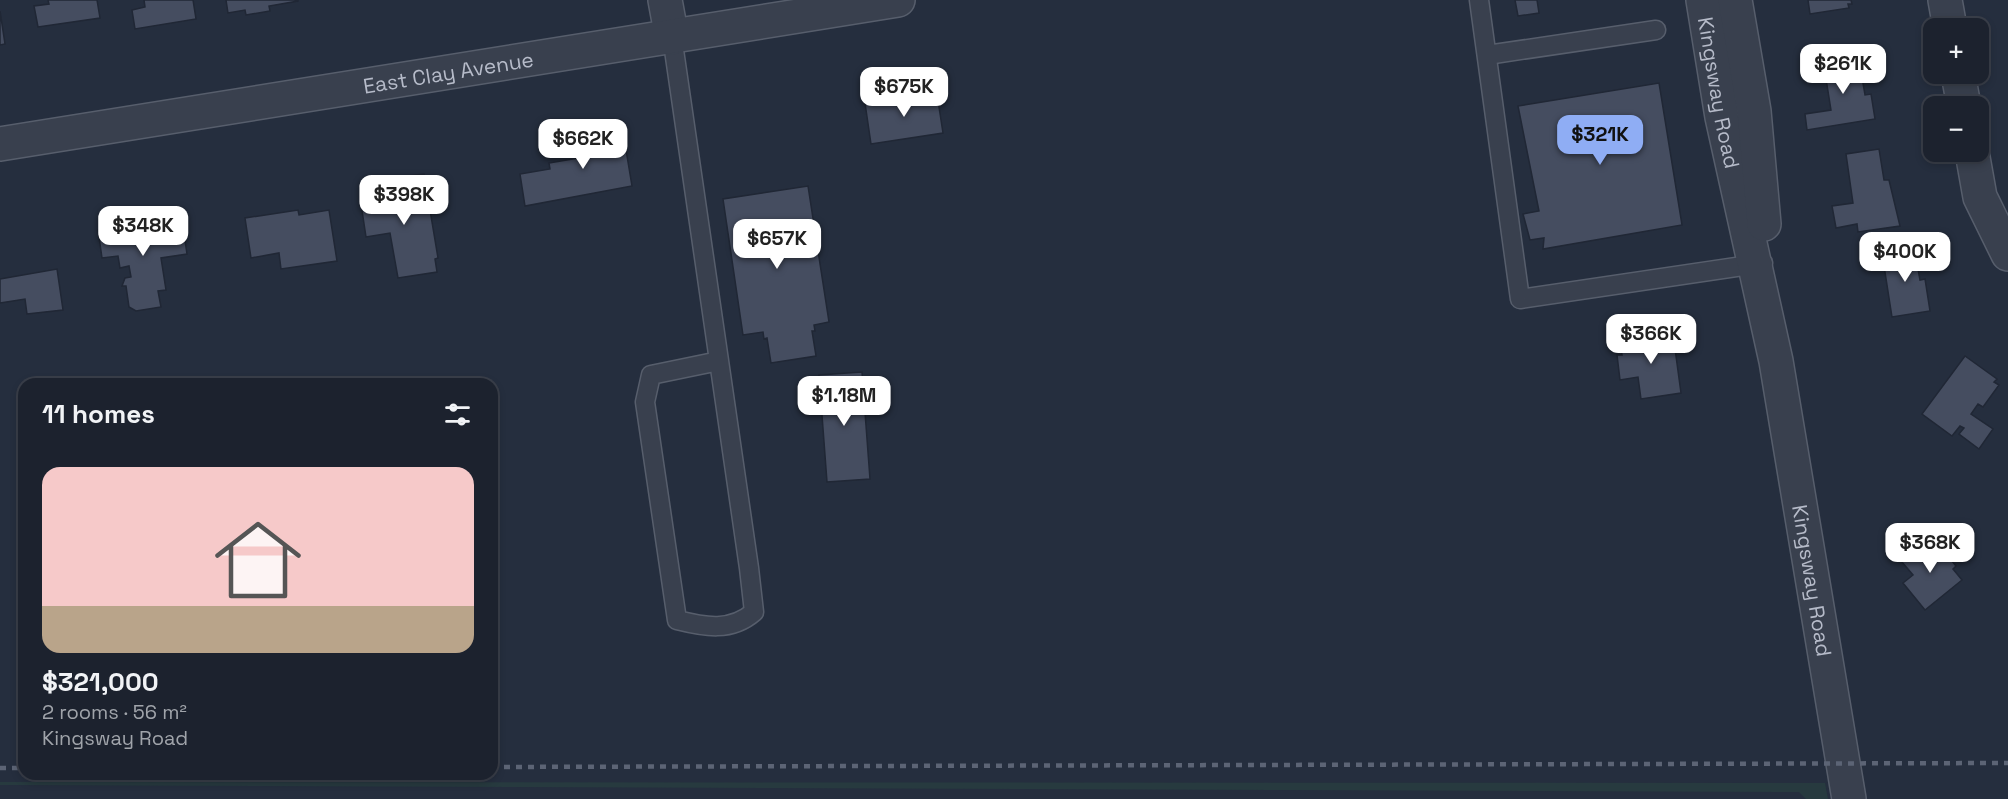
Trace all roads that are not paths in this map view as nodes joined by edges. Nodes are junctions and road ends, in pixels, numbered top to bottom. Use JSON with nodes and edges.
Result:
{"nodes":[{"id":1,"x":665,"y":0,"type":"edge"},
{"id":2,"x":898,"y":0,"type":"edge"},
{"id":3,"x":1479,"y":0,"type":"edge"},
{"id":4,"x":1703,"y":0,"type":"edge"},
{"id":5,"x":1735,"y":0,"type":"edge"},
{"id":6,"x":1945,"y":0,"type":"edge"},
{"id":7,"x":1948,"y":18,"type":"edge"},
{"id":8,"x":1656,"y":30,"type":"dead end"},
{"id":9,"x":672,"y":38,"type":"junction"},
{"id":10,"x":1487,"y":55,"type":"junction"},
{"id":11,"x":0,"y":144,"type":"edge"},
{"id":12,"x":1974,"y":162,"type":"edge"},
{"id":13,"x":2008,"y":254,"type":"edge"},
{"id":14,"x":1761,"y":263,"type":"junction"},
{"id":15,"x":719,"y":360,"type":"junction"},
{"id":16,"x":1849,"y":799,"type":"edge"}],
"edges":[{"from":1,"to":9,"type":"street"},
{"from":2,"to":9,"type":"street","name":"East Clay Avenue"},
{"from":3,"to":10,"type":"lane"},
{"from":4,"to":14,"type":"street","name":"Kingsway Road"},
{"from":5,"to":14,"type":"street","name":"Kingsway Road"},
{"from":6,"to":7,"type":"street"},
{"from":8,"to":10,"type":"lane"},
{"from":9,"to":11,"type":"street","name":"East Clay Avenue"},
{"from":9,"to":15,"type":"lane"},
{"from":10,"to":14,"type":"lane"},
{"from":12,"to":13,"type":"street"},
{"from":14,"to":16,"type":"street","name":"Kingsway Road"},
{"from":15,"to":15,"type":"lane"}]}
